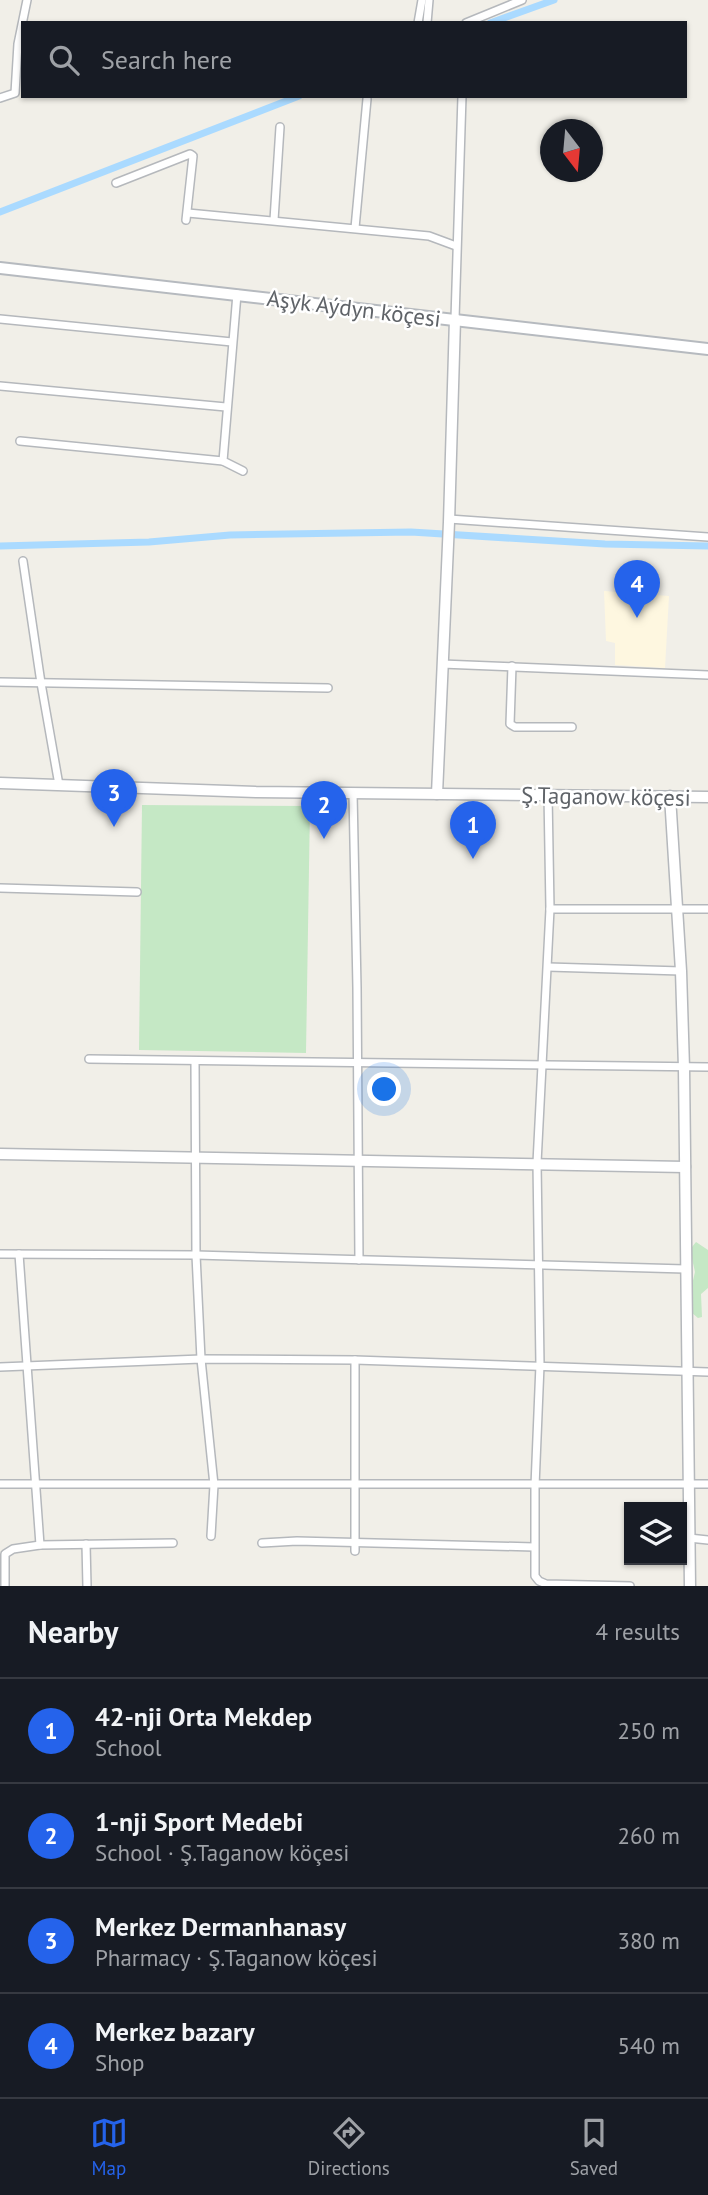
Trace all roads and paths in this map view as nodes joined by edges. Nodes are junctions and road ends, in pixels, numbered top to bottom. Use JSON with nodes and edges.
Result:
{"nodes":[{"id":1,"x":27,"y":0,"type":"edge"},
{"id":2,"x":422,"y":0,"type":"edge"},
{"id":3,"x":429,"y":0,"type":"edge"},
{"id":4,"x":522,"y":0,"type":"edge"},
{"id":5,"x":23,"y":21,"type":"edge"},
{"id":6,"x":418,"y":21,"type":"edge"},
{"id":7,"x":427,"y":21,"type":"edge"},
{"id":8,"x":471,"y":21,"type":"edge"},
{"id":9,"x":21,"y":29,"type":"edge"},
{"id":10,"x":0,"y":98,"type":"edge"},
{"id":11,"x":462,"y":98,"type":"edge"},
{"id":12,"x":367,"y":99,"type":"dead end"},
{"id":13,"x":280,"y":127,"type":"dead end"},
{"id":14,"x":116,"y":183,"type":"dead end"},
{"id":15,"x":274,"y":220,"type":"junction"},
{"id":16,"x":355,"y":229,"type":"junction"},
{"id":17,"x":456,"y":246,"type":"junction"},
{"id":18,"x":0,"y":268,"type":"edge"},
{"id":19,"x":237,"y":295,"type":"junction"},
{"id":20,"x":0,"y":319,"type":"edge"},
{"id":21,"x":455,"y":319,"type":"junction"},
{"id":22,"x":232,"y":342,"type":"junction"},
{"id":23,"x":708,"y":349,"type":"edge"},
{"id":24,"x":0,"y":386,"type":"edge"},
{"id":25,"x":226,"y":407,"type":"junction"},
{"id":26,"x":20,"y":441,"type":"dead end"},
{"id":27,"x":223,"y":461,"type":"junction"},
{"id":28,"x":243,"y":471,"type":"dead end"},
{"id":29,"x":449,"y":520,"type":"junction"},
{"id":30,"x":708,"y":537,"type":"edge"},
{"id":31,"x":23,"y":561,"type":"dead end"},
{"id":32,"x":442,"y":664,"type":"junction"},
{"id":33,"x":512,"y":666,"type":"junction"},
{"id":34,"x":708,"y":675,"type":"edge"},
{"id":35,"x":0,"y":682,"type":"edge"},
{"id":36,"x":41,"y":683,"type":"junction"},
{"id":37,"x":328,"y":688,"type":"dead end"},
{"id":38,"x":572,"y":727,"type":"dead end"},
{"id":39,"x":0,"y":783,"type":"edge"},
{"id":40,"x":59,"y":785,"type":"junction"},
{"id":41,"x":353,"y":793,"type":"junction"},
{"id":42,"x":437,"y":794,"type":"junction"},
{"id":43,"x":548,"y":794,"type":"junction"},
{"id":44,"x":670,"y":796,"type":"junction"},
{"id":45,"x":708,"y":797,"type":"edge"},
{"id":46,"x":0,"y":888,"type":"edge"},
{"id":47,"x":137,"y":892,"type":"dead end"},
{"id":48,"x":550,"y":909,"type":"junction"},
{"id":49,"x":708,"y":909,"type":"edge"},
{"id":50,"x":676,"y":911,"type":"junction"},
{"id":51,"x":548,"y":967,"type":"junction"},
{"id":52,"x":681,"y":971,"type":"junction"},
{"id":53,"x":89,"y":1059,"type":"dead end"},
{"id":54,"x":195,"y":1061,"type":"junction"},
{"id":55,"x":357,"y":1061,"type":"junction"},
{"id":56,"x":541,"y":1065,"type":"junction"},
{"id":57,"x":708,"y":1067,"type":"edge"},
{"id":58,"x":684,"y":1068,"type":"junction"},
{"id":59,"x":0,"y":1154,"type":"edge"},
{"id":60,"x":195,"y":1157,"type":"junction"},
{"id":61,"x":359,"y":1159,"type":"junction"},
{"id":62,"x":537,"y":1163,"type":"junction"},
{"id":63,"x":685,"y":1167,"type":"junction"},
{"id":64,"x":0,"y":1254,"type":"edge"},
{"id":65,"x":19,"y":1254,"type":"junction"},
{"id":66,"x":196,"y":1255,"type":"junction"},
{"id":67,"x":359,"y":1260,"type":"junction"},
{"id":68,"x":538,"y":1264,"type":"junction"},
{"id":69,"x":685,"y":1269,"type":"junction"},
{"id":70,"x":201,"y":1359,"type":"junction"},
{"id":71,"x":355,"y":1360,"type":"junction"},
{"id":72,"x":540,"y":1365,"type":"junction"},
{"id":73,"x":28,"y":1366,"type":"junction"},
{"id":74,"x":0,"y":1367,"type":"edge"},
{"id":75,"x":688,"y":1370,"type":"junction"},
{"id":76,"x":708,"y":1372,"type":"edge"},
{"id":77,"x":35,"y":1482,"type":"junction"},
{"id":78,"x":0,"y":1483,"type":"edge"},
{"id":79,"x":688,"y":1484,"type":"junction"},
{"id":80,"x":708,"y":1484,"type":"edge"},
{"id":81,"x":214,"y":1485,"type":"junction"},
{"id":82,"x":354,"y":1485,"type":"junction"},
{"id":83,"x":535,"y":1486,"type":"junction"},
{"id":84,"x":211,"y":1536,"type":"dead end"},
{"id":85,"x":689,"y":1538,"type":"junction"},
{"id":86,"x":708,"y":1540,"type":"edge"},
{"id":87,"x":173,"y":1543,"type":"dead end"},
{"id":88,"x":262,"y":1543,"type":"dead end"},
{"id":89,"x":86,"y":1544,"type":"junction"},
{"id":90,"x":40,"y":1545,"type":"junction"},
{"id":91,"x":534,"y":1546,"type":"junction"},
{"id":92,"x":355,"y":1547,"type":"junction"},
{"id":93,"x":5,"y":1586,"type":"edge"},
{"id":94,"x":87,"y":1586,"type":"edge"},
{"id":95,"x":630,"y":1586,"type":"edge"},
{"id":96,"x":690,"y":1586,"type":"edge"}],
"edges":[{"from":1,"to":5,"type":"street"},
{"from":2,"to":6,"type":"street"},
{"from":3,"to":7,"type":"street"},
{"from":4,"to":8,"type":"street"},
{"from":9,"to":10,"type":"street"},
{"from":11,"to":17,"type":"street"},
{"from":12,"to":16,"type":"street"},
{"from":13,"to":15,"type":"street"},
{"from":14,"to":15,"type":"street"},
{"from":15,"to":16,"type":"street"},
{"from":16,"to":17,"type":"street"},
{"from":17,"to":21,"type":"street"},
{"from":18,"to":19,"type":"main road","name":"Aşyk Aýdyn köçesi"},
{"from":19,"to":21,"type":"main road","name":"Aşyk Aýdyn köçesi"},
{"from":19,"to":22,"type":"street"},
{"from":20,"to":22,"type":"street"},
{"from":21,"to":23,"type":"main road","name":"Aşyk Aýdyn köçesi"},
{"from":21,"to":29,"type":"street"},
{"from":22,"to":25,"type":"street"},
{"from":24,"to":25,"type":"street"},
{"from":25,"to":27,"type":"street"},
{"from":26,"to":27,"type":"street"},
{"from":27,"to":28,"type":"street"},
{"from":29,"to":30,"type":"street"},
{"from":29,"to":32,"type":"street"},
{"from":31,"to":36,"type":"street"},
{"from":32,"to":33,"type":"street"},
{"from":32,"to":42,"type":"street"},
{"from":33,"to":34,"type":"street"},
{"from":33,"to":38,"type":"street"},
{"from":35,"to":36,"type":"street"},
{"from":36,"to":37,"type":"street"},
{"from":36,"to":40,"type":"street"},
{"from":39,"to":40,"type":"street","name":"Ş.Taganow köçesi"},
{"from":40,"to":41,"type":"street","name":"Ş.Taganow köçesi"},
{"from":41,"to":42,"type":"street","name":"Ş.Taganow köçesi"},
{"from":41,"to":55,"type":"street"},
{"from":42,"to":43,"type":"street","name":"Ş.Taganow köçesi"},
{"from":43,"to":44,"type":"street","name":"Ş.Taganow köçesi"},
{"from":43,"to":48,"type":"street"},
{"from":44,"to":45,"type":"street","name":"Ş.Taganow köçesi"},
{"from":44,"to":50,"type":"street"},
{"from":46,"to":47,"type":"street"},
{"from":48,"to":50,"type":"street"},
{"from":48,"to":51,"type":"street"},
{"from":49,"to":50,"type":"street"},
{"from":50,"to":52,"type":"street"},
{"from":51,"to":52,"type":"street"},
{"from":51,"to":56,"type":"street"},
{"from":52,"to":58,"type":"street"},
{"from":53,"to":54,"type":"street"},
{"from":54,"to":55,"type":"street"},
{"from":54,"to":60,"type":"street"},
{"from":55,"to":56,"type":"street"},
{"from":55,"to":61,"type":"street"},
{"from":56,"to":58,"type":"street"},
{"from":56,"to":62,"type":"street"},
{"from":57,"to":58,"type":"street"},
{"from":58,"to":63,"type":"street"},
{"from":59,"to":60,"type":"street"},
{"from":60,"to":61,"type":"street"},
{"from":60,"to":66,"type":"street"},
{"from":61,"to":62,"type":"street"},
{"from":61,"to":67,"type":"street"},
{"from":62,"to":63,"type":"street"},
{"from":62,"to":68,"type":"street"},
{"from":63,"to":69,"type":"street"},
{"from":64,"to":65,"type":"street"},
{"from":65,"to":66,"type":"street"},
{"from":65,"to":73,"type":"street"},
{"from":66,"to":67,"type":"street"},
{"from":66,"to":70,"type":"street"},
{"from":67,"to":68,"type":"street"},
{"from":68,"to":69,"type":"street"},
{"from":68,"to":72,"type":"street"},
{"from":69,"to":75,"type":"street"},
{"from":70,"to":71,"type":"street"},
{"from":70,"to":73,"type":"street"},
{"from":70,"to":81,"type":"street"},
{"from":71,"to":72,"type":"street"},
{"from":71,"to":82,"type":"street"},
{"from":72,"to":75,"type":"street"},
{"from":72,"to":83,"type":"street"},
{"from":73,"to":74,"type":"street"},
{"from":73,"to":77,"type":"street"},
{"from":75,"to":76,"type":"street"},
{"from":75,"to":79,"type":"street"},
{"from":77,"to":78,"type":"street"},
{"from":77,"to":81,"type":"street"},
{"from":77,"to":90,"type":"street"},
{"from":79,"to":80,"type":"street"},
{"from":79,"to":83,"type":"street"},
{"from":79,"to":85,"type":"street"},
{"from":81,"to":82,"type":"street"},
{"from":81,"to":84,"type":"street"},
{"from":82,"to":83,"type":"street"},
{"from":82,"to":92,"type":"street"},
{"from":83,"to":91,"type":"street"},
{"from":85,"to":86,"type":"street"},
{"from":85,"to":96,"type":"street"},
{"from":87,"to":89,"type":"street"},
{"from":88,"to":92,"type":"street"},
{"from":89,"to":90,"type":"street"},
{"from":89,"to":94,"type":"street"},
{"from":90,"to":93,"type":"street"},
{"from":91,"to":92,"type":"street"},
{"from":91,"to":95,"type":"street"}]}
